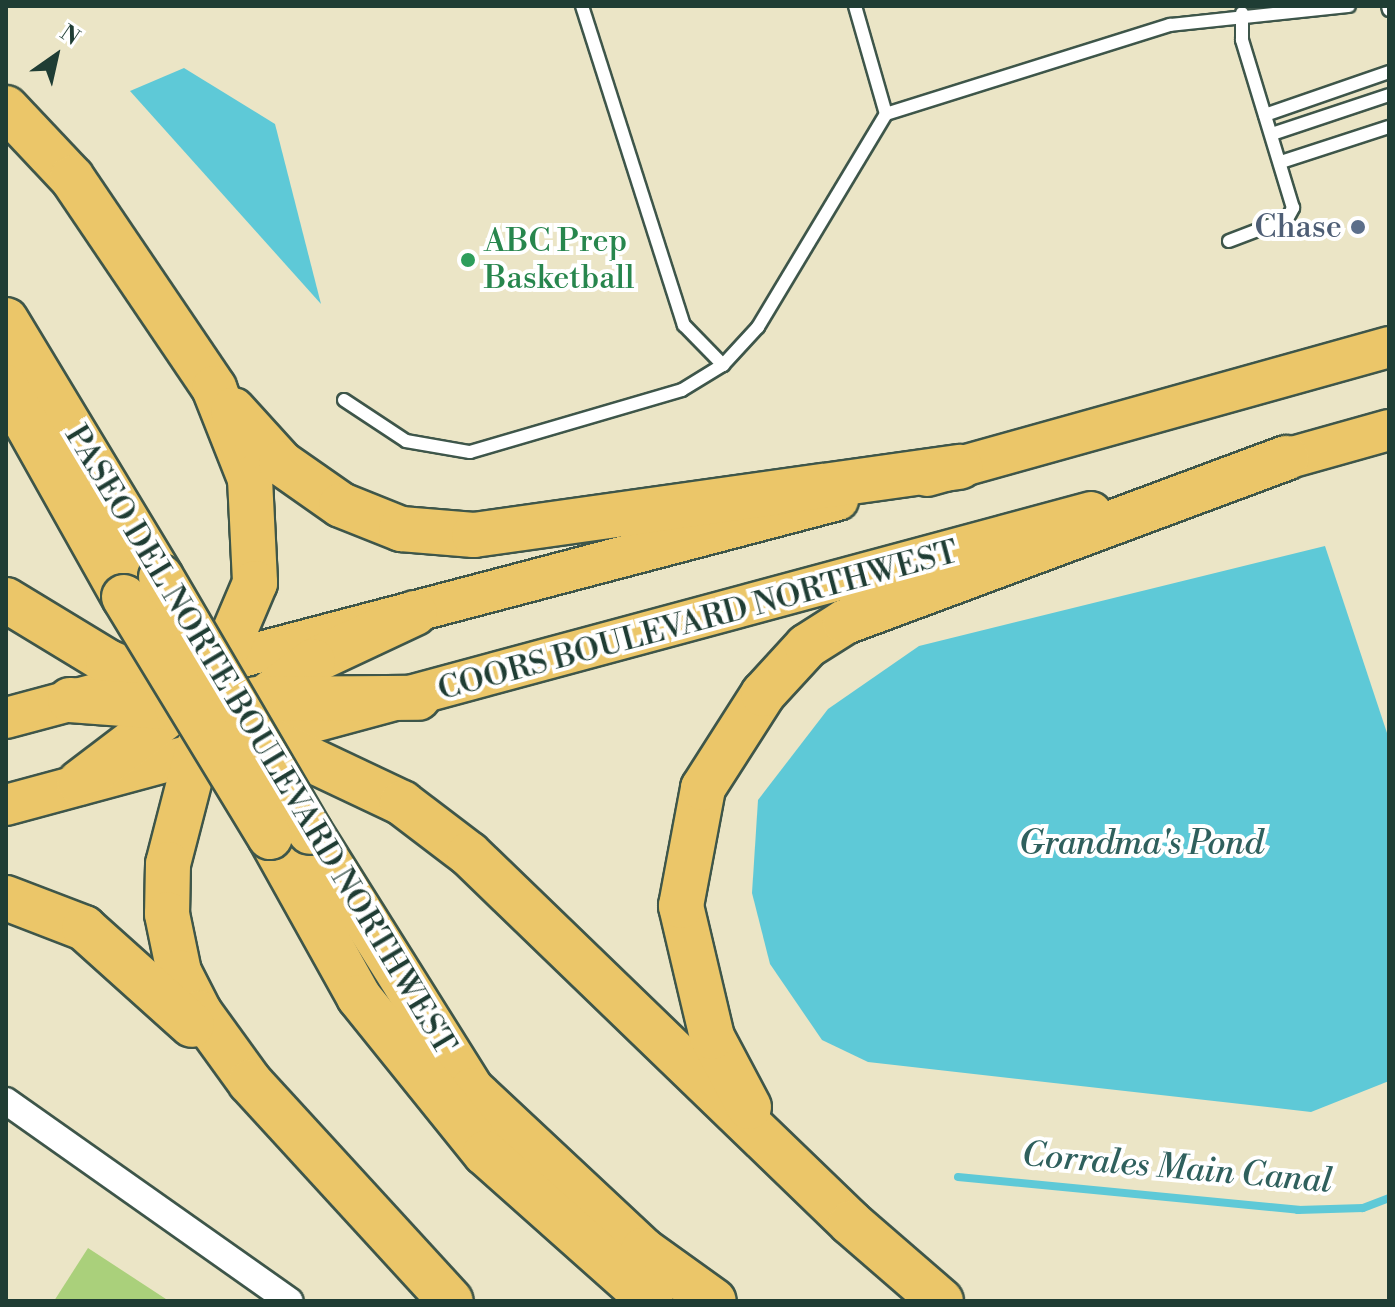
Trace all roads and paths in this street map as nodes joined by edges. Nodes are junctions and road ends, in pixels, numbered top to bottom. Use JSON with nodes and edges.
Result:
{"nodes":[{"id":1,"x":582,"y":6,"type":"edge"},
{"id":2,"x":855,"y":6,"type":"edge"},
{"id":3,"x":1349,"y":6,"type":"edge"},
{"id":4,"x":1242,"y":13,"type":"junction"},
{"id":5,"x":1389,"y":72,"type":"edge"},
{"id":6,"x":1389,"y":95,"type":"edge"},
{"id":7,"x":6,"y":108,"type":"edge"},
{"id":8,"x":886,"y":114,"type":"junction"},
{"id":9,"x":1265,"y":115,"type":"junction"},
{"id":10,"x":1389,"y":127,"type":"edge"},
{"id":11,"x":1272,"y":134,"type":"junction"},
{"id":12,"x":1281,"y":162,"type":"junction"},
{"id":13,"x":1229,"y":241,"type":"dead end"},
{"id":14,"x":6,"y":320,"type":"edge"},
{"id":15,"x":1389,"y":347,"type":"edge"},
{"id":16,"x":723,"y":365,"type":"junction"},
{"id":17,"x":6,"y":387,"type":"edge"},
{"id":18,"x":214,"y":388,"type":"junction"},
{"id":19,"x":344,"y":400,"type":"dead end"},
{"id":20,"x":1389,"y":430,"type":"edge"},
{"id":21,"x":1287,"y":458,"type":"junction"},
{"id":22,"x":960,"y":467,"type":"junction"},
{"id":23,"x":142,"y":587,"type":"junction"},
{"id":24,"x":6,"y":600,"type":"edge"},
{"id":25,"x":415,"y":613,"type":"junction"},
{"id":26,"x":221,"y":663,"type":"junction"},
{"id":27,"x":172,"y":695,"type":"junction"},
{"id":28,"x":418,"y":698,"type":"joint"},
{"id":29,"x":70,"y":700,"type":"joint"},
{"id":30,"x":6,"y":718,"type":"edge"},
{"id":31,"x":251,"y":718,"type":"junction"},
{"id":32,"x":198,"y":748,"type":"junction"},
{"id":33,"x":79,"y":783,"type":"junction"},
{"id":34,"x":6,"y":805,"type":"edge"},
{"id":35,"x":290,"y":835,"type":"junction"},
{"id":36,"x":6,"y":898,"type":"edge"},
{"id":37,"x":250,"y":1082,"type":"junction"},
{"id":38,"x":6,"y":1101,"type":"edge"},
{"id":39,"x":770,"y":1144,"type":"junction"},
{"id":40,"x":289,"y":1301,"type":"edge"},
{"id":41,"x":451,"y":1301,"type":"edge"},
{"id":42,"x":651,"y":1301,"type":"edge"},
{"id":43,"x":714,"y":1301,"type":"edge"},
{"id":44,"x":941,"y":1301,"type":"edge"}],
"edges":[{"from":1,"to":16,"type":"lane"},
{"from":2,"to":8,"type":"lane"},
{"from":3,"to":4,"type":"lane"},
{"from":4,"to":8,"type":"lane"},
{"from":4,"to":9,"type":"lane"},
{"from":5,"to":9,"type":"lane"},
{"from":6,"to":11,"type":"lane"},
{"from":7,"to":18,"type":"highway"},
{"from":8,"to":16,"type":"lane"},
{"from":9,"to":11,"type":"lane"},
{"from":10,"to":12,"type":"lane"},
{"from":11,"to":12,"type":"lane"},
{"from":12,"to":13,"type":"lane"},
{"from":14,"to":23,"type":"highway","name":"PASEO DEL NORTE BOULEVARD NORTHWEST"},
{"from":15,"to":22,"type":"main road"},
{"from":16,"to":19,"type":"lane"},
{"from":17,"to":23,"type":"highway","name":"PASEO DEL NORTE BOULEVARD NORTHWEST"},
{"from":18,"to":22,"type":"highway"},
{"from":18,"to":26,"type":"highway"},
{"from":20,"to":21,"type":"main road","name":"COORS BOULEVARD NORTHWEST"},
{"from":21,"to":28,"type":"main road","name":"COORS BOULEVARD NORTHWEST"},
{"from":21,"to":39,"type":"highway"},
{"from":22,"to":25,"type":"main road"},
{"from":23,"to":35,"type":"highway","name":"PASEO DEL NORTE BOULEVARD NORTHWEST","bridge":true},
{"from":24,"to":27,"type":"highway"},
{"from":25,"to":26,"type":"main road"},
{"from":25,"to":31,"type":"highway"},
{"from":26,"to":27,"type":"highway"},
{"from":27,"to":29,"type":"highway"},
{"from":27,"to":31,"type":"highway"},
{"from":27,"to":33,"type":"highway"},
{"from":28,"to":31,"type":"highway"},
{"from":29,"to":30,"type":"main road"},
{"from":31,"to":32,"type":"highway"},
{"from":31,"to":39,"type":"highway"},
{"from":32,"to":33,"type":"main road"},
{"from":32,"to":37,"type":"highway"},
{"from":33,"to":34,"type":"main road"},
{"from":35,"to":42,"type":"highway","name":"PASEO DEL NORTE BOULEVARD NORTHWEST"},
{"from":35,"to":43,"type":"highway","name":"PASEO DEL NORTE BOULEVARD NORTHWEST"},
{"from":36,"to":37,"type":"highway"},
{"from":37,"to":41,"type":"highway"},
{"from":38,"to":40,"type":"street"},
{"from":39,"to":44,"type":"highway"}]}
